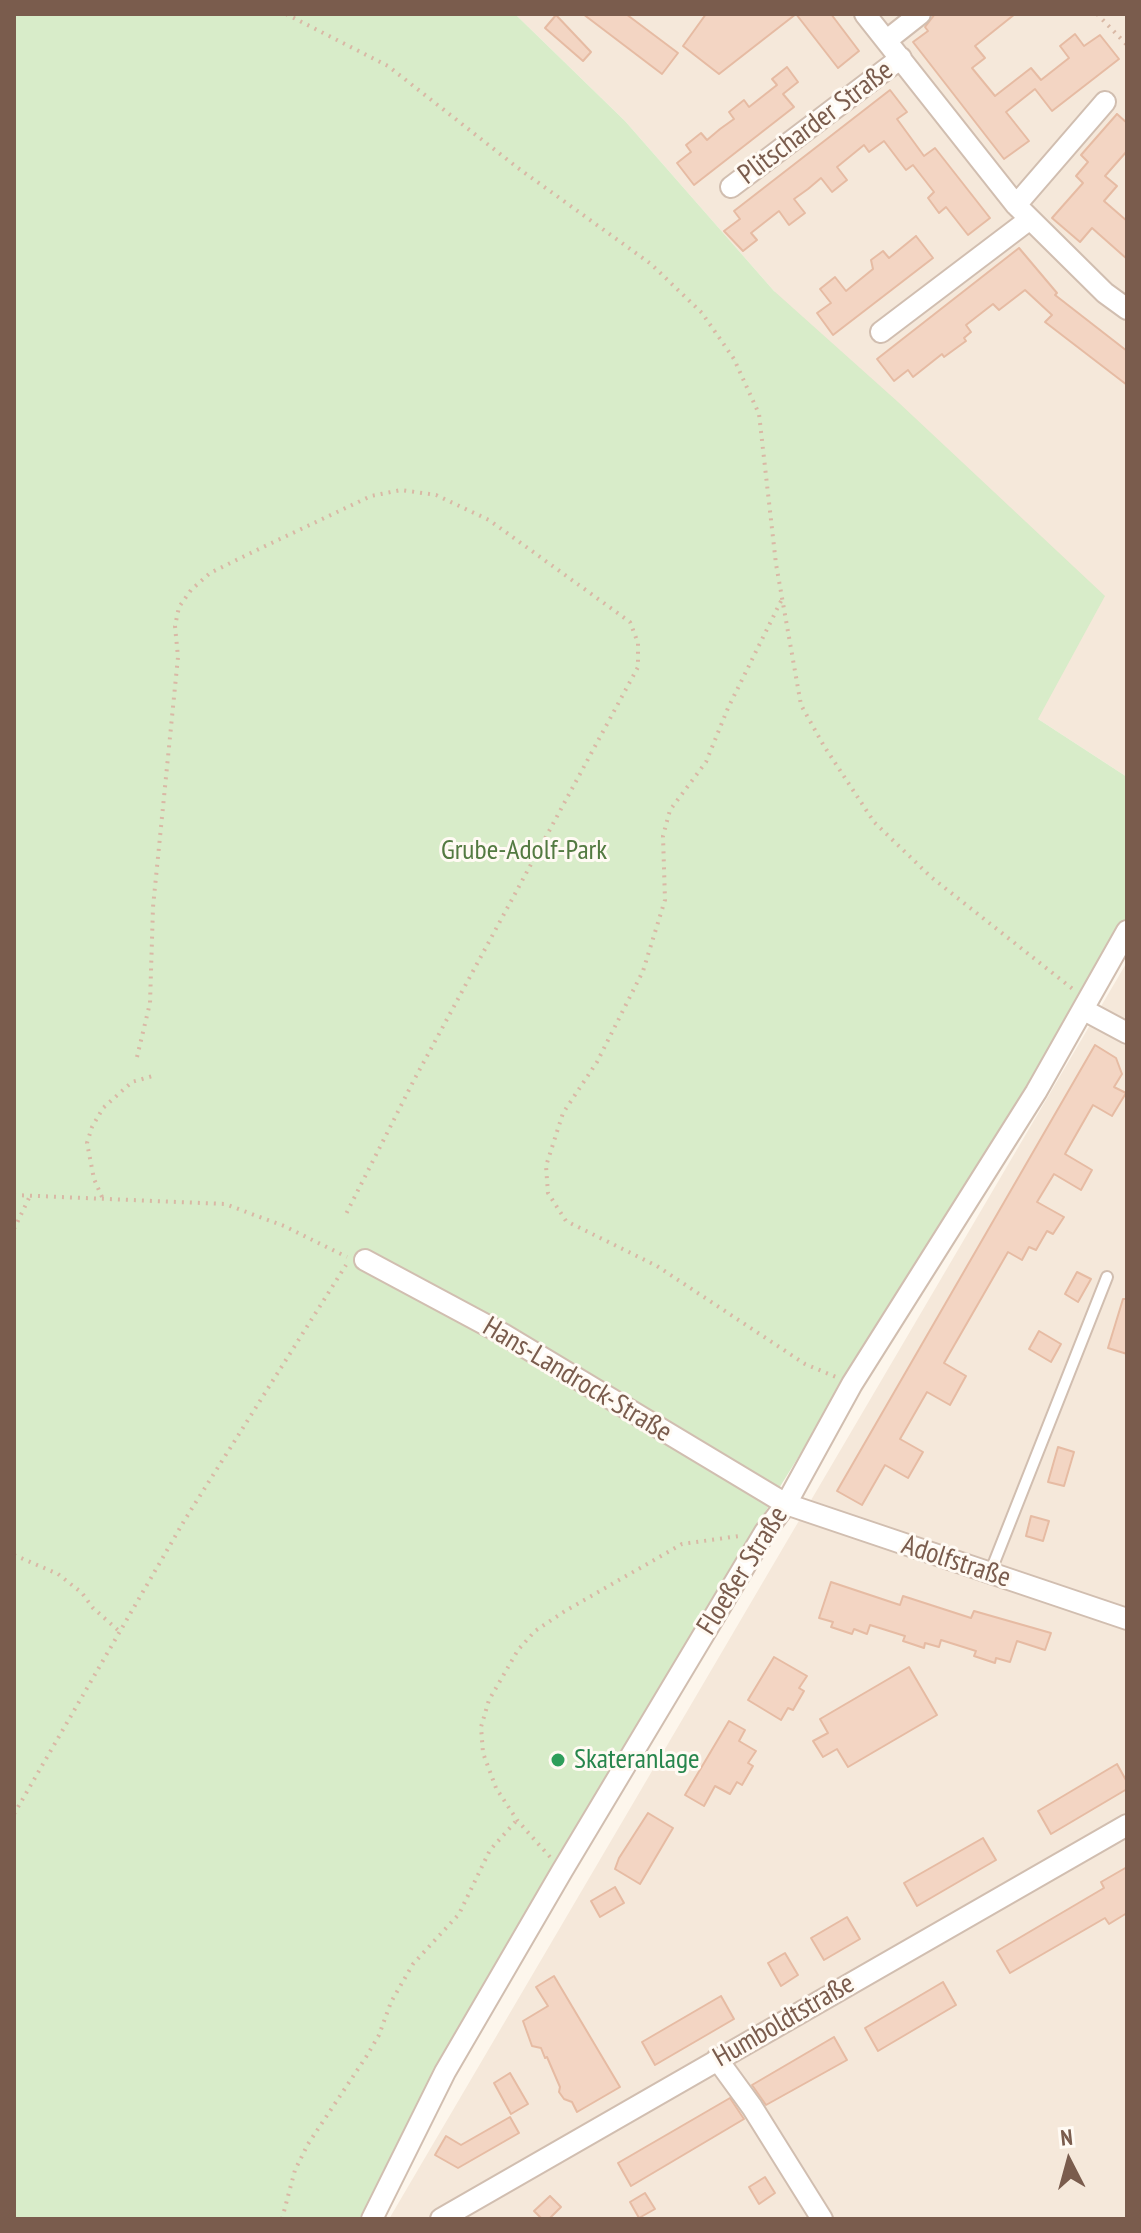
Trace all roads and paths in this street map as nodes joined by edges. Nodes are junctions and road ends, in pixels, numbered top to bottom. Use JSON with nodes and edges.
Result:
{"nodes":[{"id":1,"x":286,"y":14,"type":"edge"},
{"id":2,"x":865,"y":14,"type":"edge"},
{"id":3,"x":920,"y":14,"type":"edge"},
{"id":4,"x":1097,"y":14,"type":"edge"},
{"id":5,"x":887,"y":40,"type":"junction"},
{"id":6,"x":1127,"y":45,"type":"edge"},
{"id":7,"x":901,"y":58,"type":"junction"},
{"id":8,"x":1105,"y":102,"type":"dead end"},
{"id":9,"x":731,"y":187,"type":"dead end"},
{"id":10,"x":1023,"y":212,"type":"junction"},
{"id":11,"x":1127,"y":309,"type":"edge"},
{"id":12,"x":881,"y":332,"type":"dead end"},
{"id":13,"x":783,"y":599,"type":"junction"},
{"id":14,"x":1127,"y":931,"type":"edge"},
{"id":15,"x":1086,"y":1006,"type":"junction"},
{"id":16,"x":1127,"y":1033,"type":"edge"},
{"id":17,"x":137,"y":1057,"type":"dead end"},
{"id":18,"x":156,"y":1075,"type":"dead end"},
{"id":19,"x":14,"y":1195,"type":"edge"},
{"id":20,"x":30,"y":1196,"type":"junction"},
{"id":21,"x":102,"y":1197,"type":"junction"},
{"id":22,"x":346,"y":1214,"type":"dead end"},
{"id":23,"x":14,"y":1229,"type":"edge"},
{"id":24,"x":358,"y":1259,"type":"junction"},
{"id":25,"x":1107,"y":1277,"type":"dead end"},
{"id":26,"x":852,"y":1384,"type":"junction"},
{"id":27,"x":786,"y":1504,"type":"junction"},
{"id":28,"x":765,"y":1532,"type":"junction"},
{"id":29,"x":14,"y":1555,"type":"edge"},
{"id":30,"x":990,"y":1573,"type":"junction"},
{"id":31,"x":1127,"y":1619,"type":"edge"},
{"id":32,"x":119,"y":1631,"type":"junction"},
{"id":33,"x":14,"y":1814,"type":"edge"},
{"id":34,"x":517,"y":1820,"type":"junction"},
{"id":35,"x":1127,"y":1825,"type":"edge"},
{"id":36,"x":562,"y":1871,"type":"junction"},
{"id":37,"x":717,"y":2059,"type":"junction"},
{"id":38,"x":282,"y":2219,"type":"edge"},
{"id":39,"x":372,"y":2219,"type":"edge"},
{"id":40,"x":441,"y":2219,"type":"edge"},
{"id":41,"x":822,"y":2219,"type":"edge"}],
"edges":[{"from":1,"to":13,"type":"path"},
{"from":2,"to":5,"type":"street","name":"Plitscharder Straße"},
{"from":3,"to":5,"type":"street","name":"Plitscharder Straße"},
{"from":4,"to":6,"type":"path"},
{"from":5,"to":7,"type":"street","name":"Plitscharder Straße"},
{"from":7,"to":9,"type":"street","name":"Plitscharder Straße"},
{"from":7,"to":10,"type":"street","name":"Plitscharder Straße"},
{"from":8,"to":10,"type":"street"},
{"from":10,"to":11,"type":"street","name":"Plitscharder Straße"},
{"from":10,"to":12,"type":"street"},
{"from":13,"to":15,"type":"path"},
{"from":13,"to":26,"type":"path"},
{"from":14,"to":15,"type":"street","name":"Floeßer Straße"},
{"from":15,"to":16,"type":"street"},
{"from":15,"to":26,"type":"street","name":"Floeßer Straße"},
{"from":17,"to":22,"type":"path"},
{"from":18,"to":21,"type":"path"},
{"from":19,"to":20,"type":"path"},
{"from":20,"to":21,"type":"path"},
{"from":20,"to":23,"type":"path"},
{"from":21,"to":24,"type":"path"},
{"from":24,"to":27,"type":"street","name":"Hans-Landrock-Straße"},
{"from":24,"to":32,"type":"path"},
{"from":25,"to":30,"type":"lane"},
{"from":26,"to":27,"type":"street","name":"Floeßer Straße"},
{"from":27,"to":28,"type":"street","name":"Floeßer Straße"},
{"from":27,"to":30,"type":"street","name":"Adolfstraße"},
{"from":28,"to":34,"type":"path"},
{"from":28,"to":36,"type":"street","name":"Floeßer Straße"},
{"from":29,"to":32,"type":"path"},
{"from":30,"to":31,"type":"street","name":"Adolfstraße"},
{"from":32,"to":33,"type":"path"},
{"from":34,"to":36,"type":"path"},
{"from":34,"to":38,"type":"path"},
{"from":35,"to":37,"type":"street","name":"Humboldtstraße"},
{"from":36,"to":39,"type":"street","name":"Floeßer Straße"},
{"from":37,"to":40,"type":"street","name":"Humboldtstraße"},
{"from":37,"to":41,"type":"street"}]}
